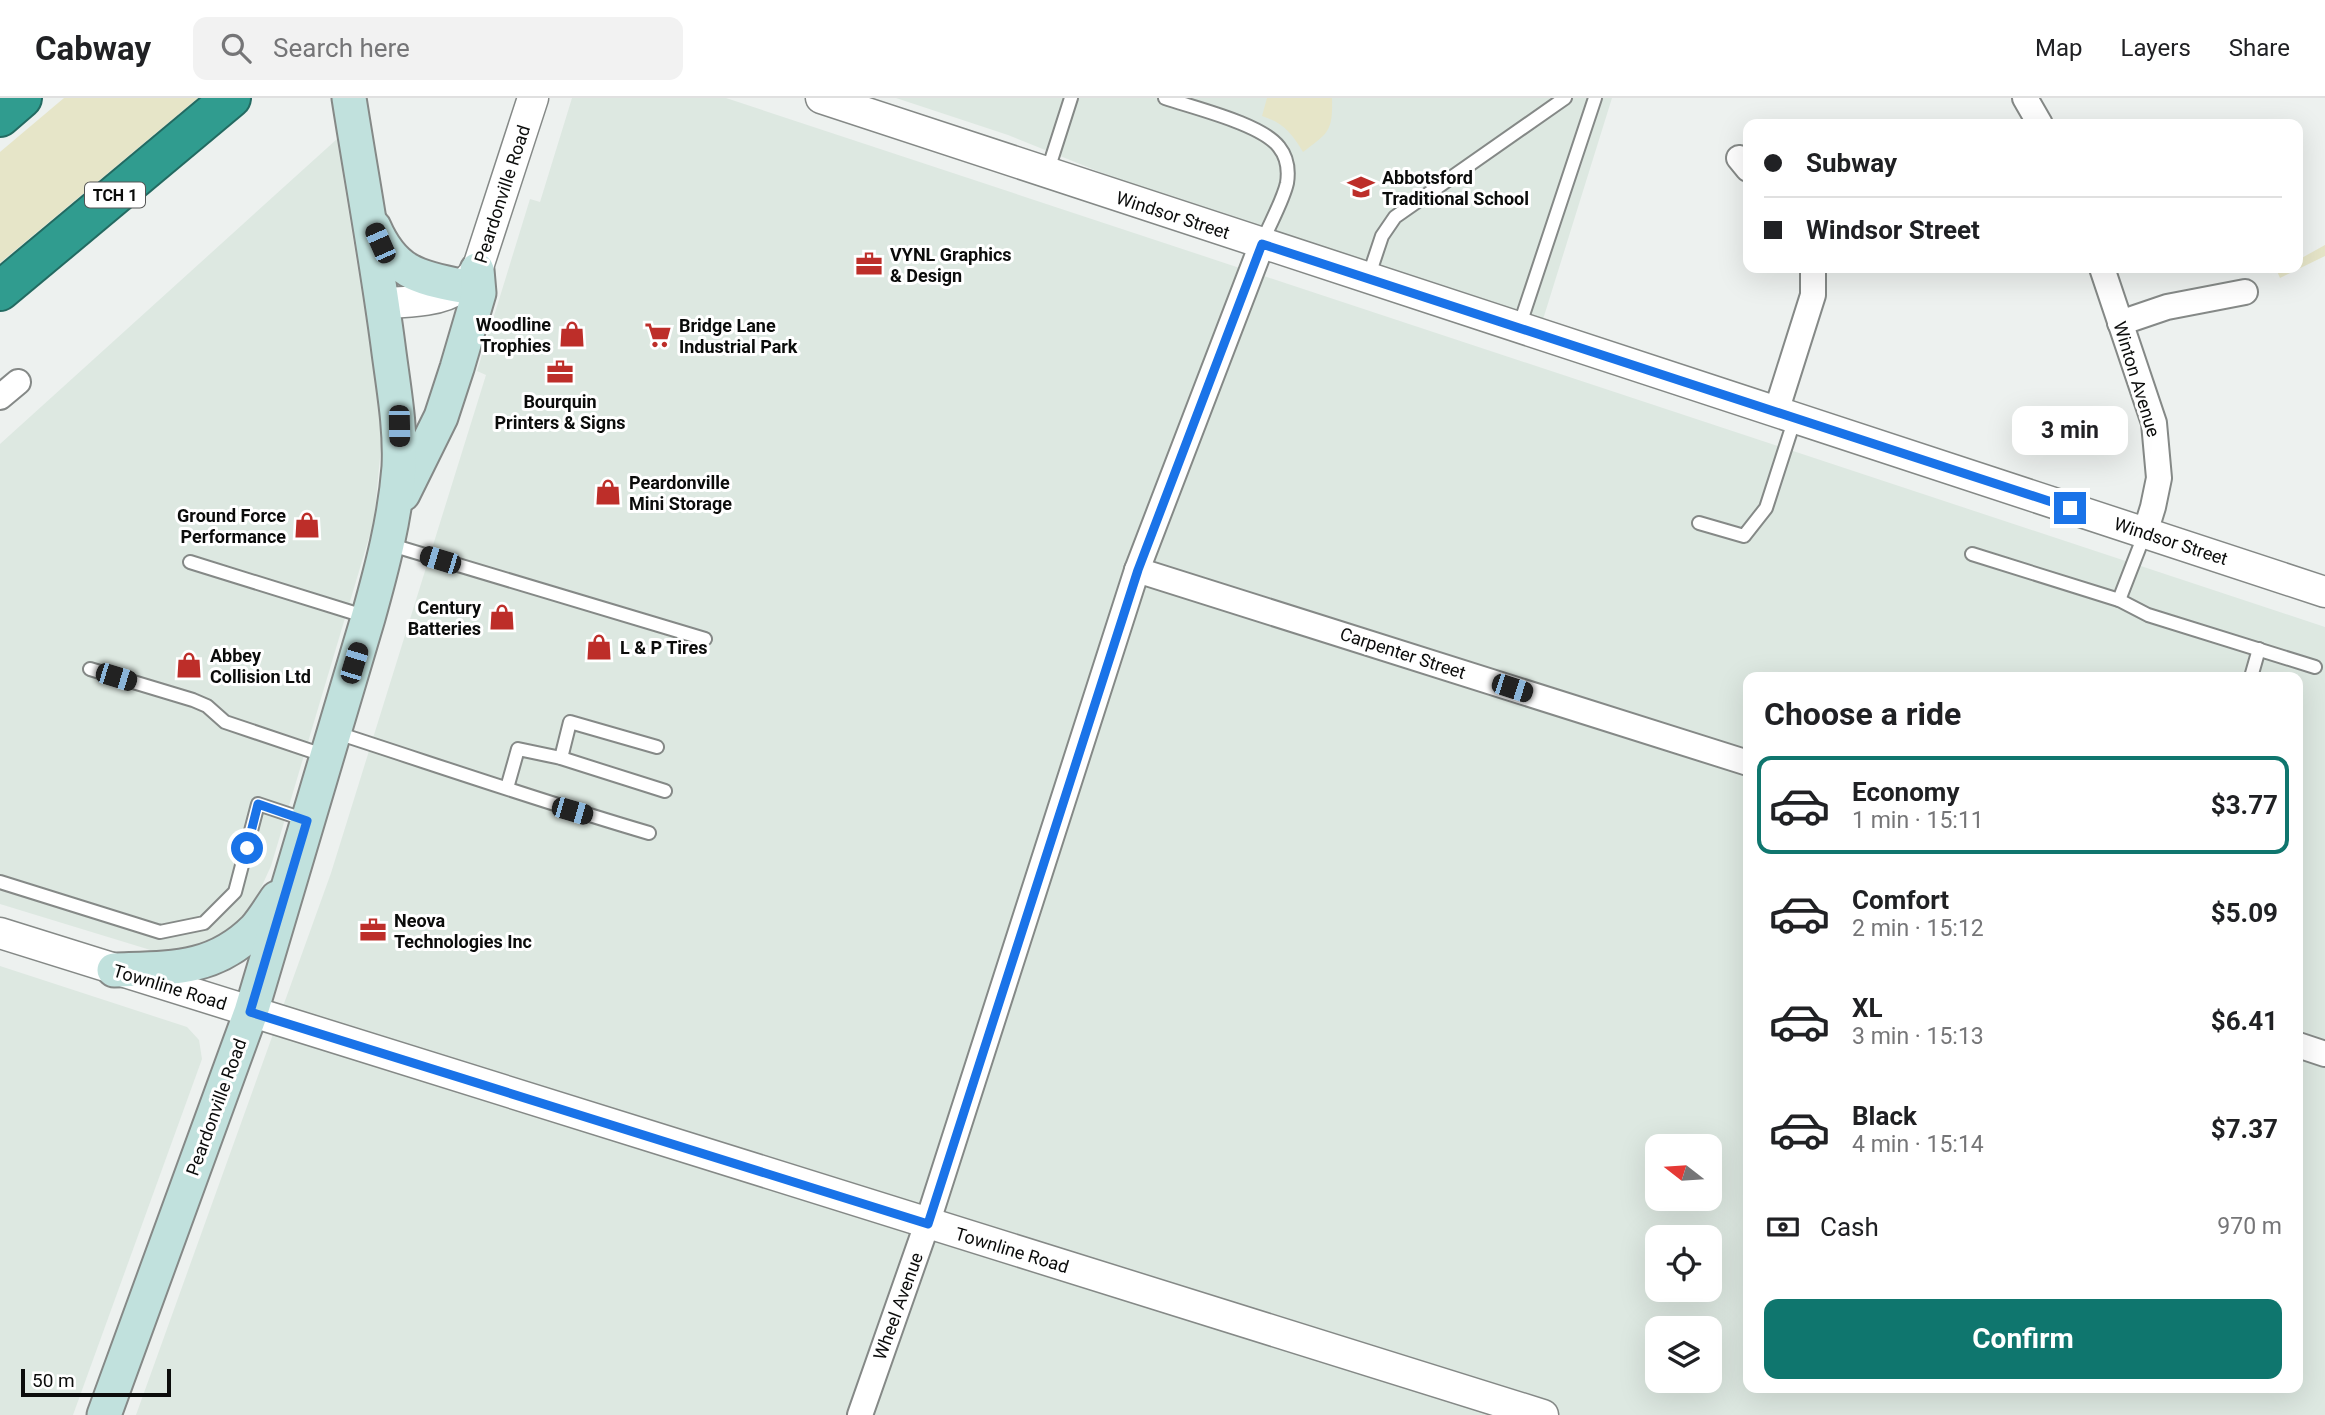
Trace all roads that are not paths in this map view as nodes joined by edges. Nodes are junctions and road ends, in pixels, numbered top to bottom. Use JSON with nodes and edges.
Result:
{"nodes":[{"id":1,"x":22,"y":98,"type":"edge"},
{"id":2,"x":231,"y":98,"type":"edge"},
{"id":3,"x":349,"y":98,"type":"edge"},
{"id":4,"x":533,"y":98,"type":"edge"},
{"id":5,"x":821,"y":98,"type":"edge"},
{"id":6,"x":1071,"y":98,"type":"edge"},
{"id":7,"x":1165,"y":98,"type":"edge"},
{"id":8,"x":1565,"y":98,"type":"edge"},
{"id":9,"x":1595,"y":98,"type":"edge"},
{"id":10,"x":2025,"y":98,"type":"edge"},
{"id":11,"x":0,"y":117,"type":"edge"},
{"id":12,"x":2037,"y":119,"type":"edge"},
{"id":13,"x":1047,"y":173,"type":"junction"},
{"id":14,"x":368,"y":214,"type":"junction"},
{"id":15,"x":1262,"y":244,"type":"junction"},
{"id":16,"x":1813,"y":273,"type":"edge"},
{"id":17,"x":2104,"y":273,"type":"edge"},
{"id":18,"x":469,"y":278,"type":"junction"},
{"id":19,"x":1368,"y":278,"type":"junction"},
{"id":20,"x":0,"y":291,"type":"edge"},
{"id":21,"x":2245,"y":292,"type":"dead end"},
{"id":22,"x":382,"y":303,"type":"junction"},
{"id":23,"x":2120,"y":323,"type":"junction"},
{"id":24,"x":1519,"y":328,"type":"junction"},
{"id":25,"x":1786,"y":414,"type":"junction"},
{"id":26,"x":394,"y":512,"type":"junction"},
{"id":27,"x":1699,"y":523,"type":"dead end"},
{"id":28,"x":2145,"y":533,"type":"junction"},
{"id":29,"x":387,"y":544,"type":"junction"},
{"id":30,"x":1972,"y":554,"type":"dead end"},
{"id":31,"x":190,"y":562,"type":"dead end"},
{"id":32,"x":1138,"y":570,"type":"junction"},
{"id":33,"x":2325,"y":592,"type":"edge"},
{"id":34,"x":2119,"y":600,"type":"junction"},
{"id":35,"x":368,"y":618,"type":"junction"},
{"id":36,"x":705,"y":639,"type":"dead end"},
{"id":37,"x":2259,"y":649,"type":"junction"},
{"id":38,"x":2315,"y":667,"type":"dead end"},
{"id":39,"x":90,"y":669,"type":"dead end"},
{"id":40,"x":2252,"y":672,"type":"edge"},
{"id":41,"x":330,"y":744,"type":"junction"},
{"id":42,"x":657,"y":747,"type":"dead end"},
{"id":43,"x":561,"y":758,"type":"junction"},
{"id":44,"x":1743,"y":761,"type":"edge"},
{"id":45,"x":507,"y":788,"type":"junction"},
{"id":46,"x":665,"y":792,"type":"dead end"},
{"id":47,"x":307,"y":821,"type":"junction"},
{"id":48,"x":649,"y":833,"type":"dead end"},
{"id":49,"x":290,"y":879,"type":"junction"},
{"id":50,"x":0,"y":882,"type":"edge"},
{"id":51,"x":0,"y":933,"type":"edge"},
{"id":52,"x":114,"y":970,"type":"junction"},
{"id":53,"x":250,"y":1012,"type":"junction"},
{"id":54,"x":2303,"y":1047,"type":"edge"},
{"id":55,"x":2325,"y":1054,"type":"edge"},
{"id":56,"x":928,"y":1224,"type":"junction"},
{"id":57,"x":104,"y":1415,"type":"edge"},
{"id":58,"x":860,"y":1415,"type":"edge"},
{"id":59,"x":1543,"y":1415,"type":"edge"}],
"edges":[{"from":1,"to":11,"type":"highway"},
{"from":2,"to":20,"type":"highway","number":"TCH 1"},
{"from":3,"to":14,"type":"main road","name":"Peardonville Road"},
{"from":4,"to":18,"type":"street","name":"Peardonville Road"},
{"from":5,"to":13,"type":"street","name":"Windsor Street"},
{"from":6,"to":13,"type":"lane"},
{"from":7,"to":15,"type":"lane"},
{"from":8,"to":19,"type":"lane"},
{"from":9,"to":24,"type":"lane"},
{"from":10,"to":12,"type":"street"},
{"from":13,"to":15,"type":"street","name":"Windsor Street"},
{"from":14,"to":18,"type":"main road"},
{"from":14,"to":22,"type":"main road","name":"Peardonville Road"},
{"from":15,"to":19,"type":"street","name":"Windsor Street"},
{"from":15,"to":32,"type":"street","name":"Wheel Avenue"},
{"from":16,"to":25,"type":"street"},
{"from":17,"to":23,"type":"street","name":"Winton Avenue"},
{"from":18,"to":22,"type":"street"},
{"from":18,"to":26,"type":"main road"},
{"from":19,"to":24,"type":"street","name":"Windsor Street"},
{"from":21,"to":23,"type":"street"},
{"from":22,"to":26,"type":"main road","name":"Peardonville Road"},
{"from":23,"to":28,"type":"street","name":"Winton Avenue"},
{"from":24,"to":25,"type":"street","name":"Windsor Street"},
{"from":25,"to":27,"type":"lane"},
{"from":25,"to":28,"type":"street","name":"Windsor Street"},
{"from":26,"to":29,"type":"main road","name":"Peardonville Road"},
{"from":28,"to":33,"type":"street","name":"Windsor Street"},
{"from":28,"to":34,"type":"lane"},
{"from":29,"to":35,"type":"main road","name":"Peardonville Road"},
{"from":29,"to":36,"type":"lane"},
{"from":30,"to":34,"type":"lane"},
{"from":31,"to":35,"type":"lane"},
{"from":32,"to":44,"type":"street","name":"Carpenter Street"},
{"from":32,"to":56,"type":"street","name":"Wheel Avenue"},
{"from":34,"to":37,"type":"lane"},
{"from":35,"to":41,"type":"main road","name":"Peardonville Road"},
{"from":37,"to":38,"type":"lane"},
{"from":37,"to":40,"type":"lane"},
{"from":39,"to":41,"type":"lane"},
{"from":41,"to":45,"type":"lane"},
{"from":41,"to":47,"type":"main road","name":"Peardonville Road"},
{"from":42,"to":43,"type":"lane"},
{"from":43,"to":45,"type":"lane"},
{"from":43,"to":46,"type":"lane"},
{"from":45,"to":48,"type":"lane"},
{"from":47,"to":49,"type":"main road","name":"Peardonville Road"},
{"from":47,"to":50,"type":"lane"},
{"from":49,"to":52,"type":"main road"},
{"from":49,"to":53,"type":"main road","name":"Peardonville Road"},
{"from":51,"to":52,"type":"street","name":"Townline Road"},
{"from":52,"to":53,"type":"street","name":"Townline Road"},
{"from":53,"to":56,"type":"street","name":"Townline Road"},
{"from":53,"to":57,"type":"main road","name":"Peardonville Road"},
{"from":54,"to":55,"type":"street"},
{"from":56,"to":58,"type":"street","name":"Wheel Avenue"},
{"from":56,"to":59,"type":"street","name":"Townline Road"}]}
